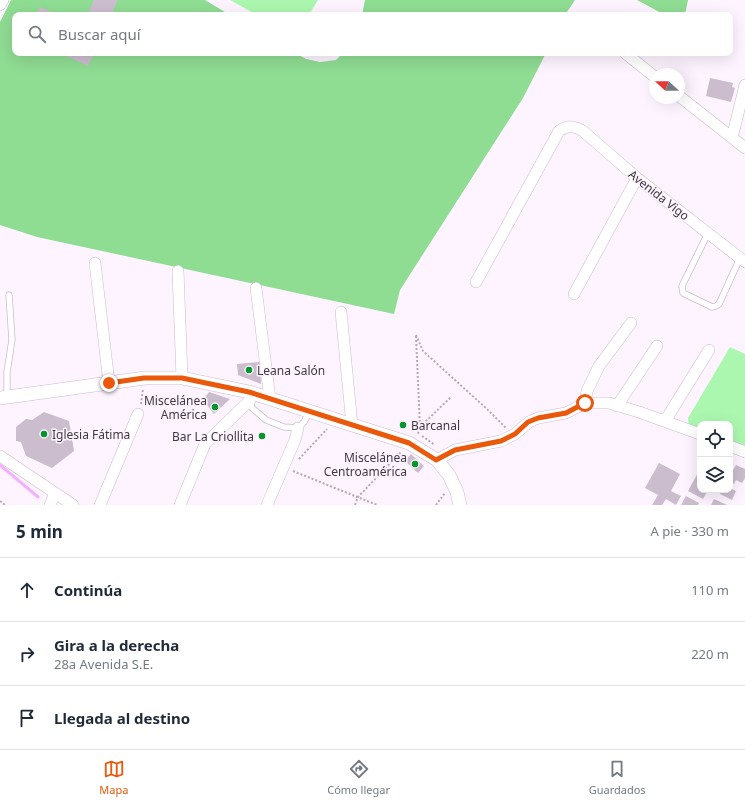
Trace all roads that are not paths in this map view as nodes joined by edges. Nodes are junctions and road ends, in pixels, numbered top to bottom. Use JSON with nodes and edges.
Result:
{"nodes":[{"id":1,"x":3,"y":0,"type":"edge"},
{"id":2,"x":0,"y":6,"type":"edge"},
{"id":3,"x":629,"y":56,"type":"edge"},
{"id":4,"x":649,"y":72,"type":"edge"},
{"id":5,"x":745,"y":85,"type":"edge"},
{"id":6,"x":685,"y":101,"type":"edge"},
{"id":7,"x":732,"y":138,"type":"junction"},
{"id":8,"x":745,"y":148,"type":"edge"},
{"id":9,"x":637,"y":178,"type":"junction"},
{"id":10,"x":708,"y":233,"type":"junction"},
{"id":11,"x":742,"y":260,"type":"edge"},
{"id":12,"x":95,"y":263,"type":"dead end"},
{"id":13,"x":178,"y":271,"type":"dead end"},
{"id":14,"x":476,"y":282,"type":"dead end"},
{"id":15,"x":256,"y":288,"type":"dead end"},
{"id":16,"x":9,"y":294,"type":"dead end"},
{"id":17,"x":574,"y":294,"type":"dead end"},
{"id":18,"x":341,"y":312,"type":"dead end"},
{"id":19,"x":631,"y":323,"type":"dead end"},
{"id":20,"x":658,"y":346,"type":"dead end"},
{"id":21,"x":709,"y":350,"type":"dead end"},
{"id":22,"x":182,"y":378,"type":"junction"},
{"id":23,"x":109,"y":383,"type":"junction"},
{"id":24,"x":250,"y":396,"type":"junction"},
{"id":25,"x":3,"y":398,"type":"edge"},
{"id":26,"x":270,"y":399,"type":"junction"},
{"id":27,"x":585,"y":403,"type":"junction"},
{"id":28,"x":617,"y":406,"type":"junction"},
{"id":29,"x":309,"y":412,"type":"junction"},
{"id":30,"x":138,"y":414,"type":"road end"},
{"id":31,"x":665,"y":421,"type":"junction"},
{"id":32,"x":352,"y":425,"type":"junction"},
{"id":33,"x":298,"y":428,"type":"junction"},
{"id":34,"x":697,"y":433,"type":"edge"},
{"id":35,"x":733,"y":447,"type":"edge"},
{"id":36,"x":745,"y":452,"type":"edge"},
{"id":37,"x":0,"y":456,"type":"edge"},
{"id":38,"x":436,"y":460,"type":"junction"},
{"id":39,"x":55,"y":492,"type":"junction"},
{"id":40,"x":50,"y":505,"type":"edge"},
{"id":41,"x":73,"y":505,"type":"edge"},
{"id":42,"x":100,"y":505,"type":"edge"},
{"id":43,"x":180,"y":505,"type":"edge"},
{"id":44,"x":267,"y":505,"type":"edge"},
{"id":45,"x":460,"y":505,"type":"edge"}],
"edges":[{"from":1,"to":2,"type":"street"},
{"from":3,"to":4,"type":"street"},
{"from":5,"to":7,"type":"street"},
{"from":6,"to":7,"type":"street"},
{"from":7,"to":8,"type":"street"},
{"from":9,"to":10,"type":"street","name":"Avenida Vigo"},
{"from":9,"to":14,"type":"street","name":"Avenida Vigo"},
{"from":9,"to":17,"type":"street"},
{"from":10,"to":11,"type":"street","name":"Avenida Vigo"},
{"from":10,"to":11,"type":"lane"},
{"from":12,"to":23,"type":"street"},
{"from":13,"to":22,"type":"street"},
{"from":15,"to":26,"type":"street"},
{"from":16,"to":25,"type":"lane"},
{"from":18,"to":32,"type":"street"},
{"from":19,"to":27,"type":"street"},
{"from":20,"to":28,"type":"street"},
{"from":21,"to":31,"type":"street"},
{"from":22,"to":23,"type":"street"},
{"from":22,"to":24,"type":"street"},
{"from":23,"to":25,"type":"street"},
{"from":24,"to":26,"type":"street"},
{"from":24,"to":33,"type":"lane"},
{"from":24,"to":43,"type":"street"},
{"from":26,"to":29,"type":"street"},
{"from":27,"to":28,"type":"street"},
{"from":27,"to":38,"type":"street"},
{"from":28,"to":31,"type":"street"},
{"from":29,"to":32,"type":"street"},
{"from":29,"to":33,"type":"lane"},
{"from":30,"to":42,"type":"street"},
{"from":31,"to":34,"type":"street"},
{"from":32,"to":38,"type":"street"},
{"from":33,"to":44,"type":"street"},
{"from":35,"to":36,"type":"street"},
{"from":37,"to":39,"type":"street"},
{"from":38,"to":45,"type":"street"},
{"from":39,"to":40,"type":"street"},
{"from":39,"to":41,"type":"street"}]}
